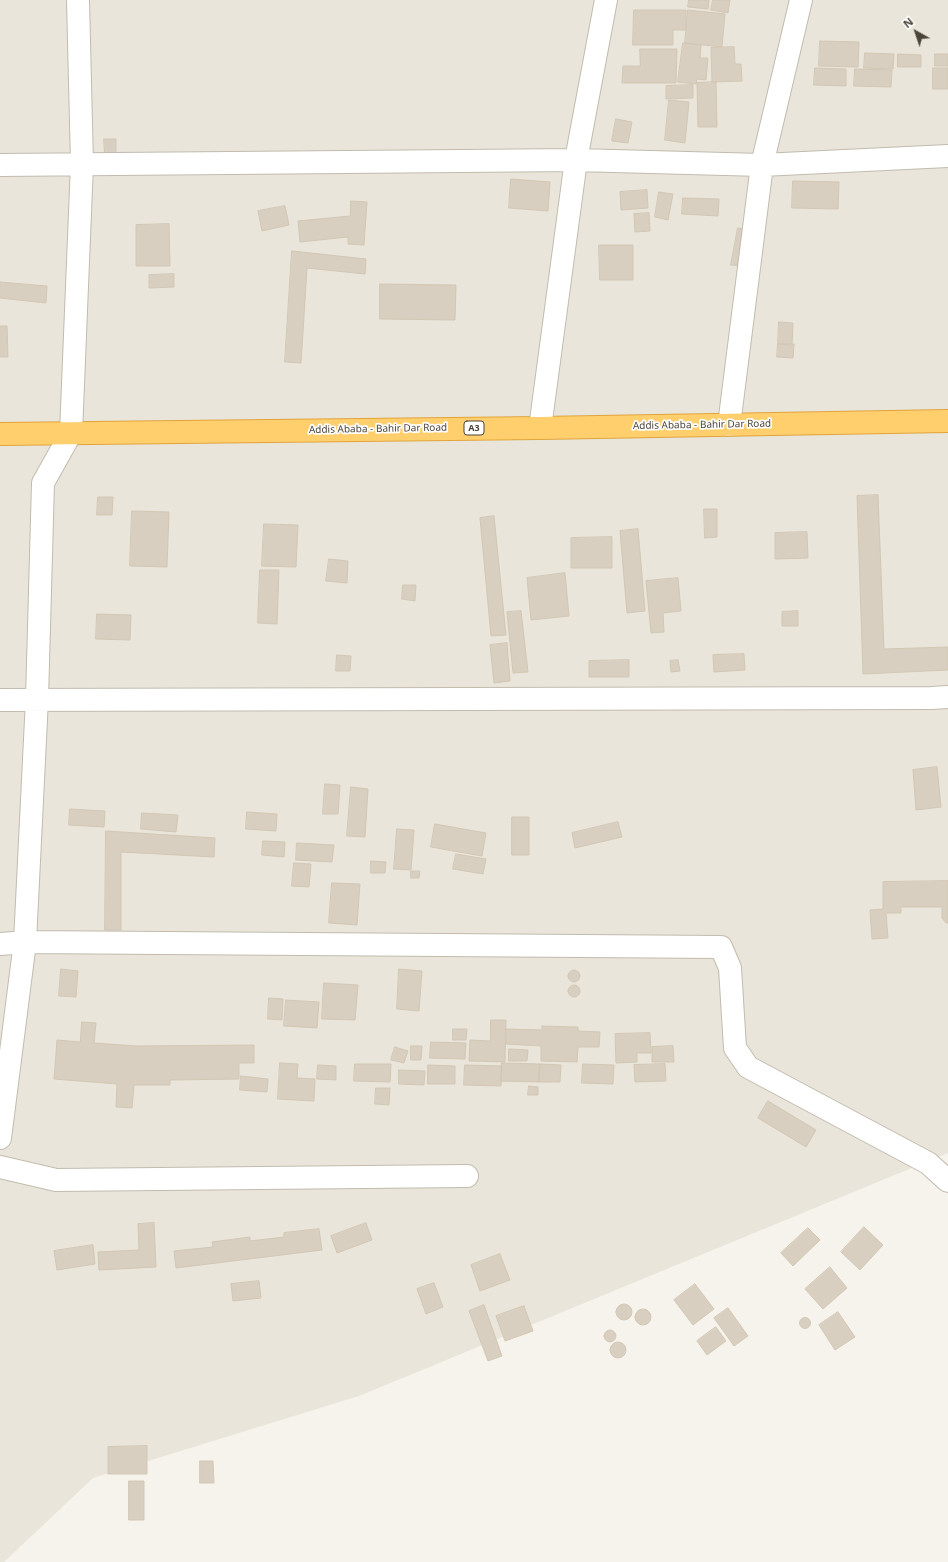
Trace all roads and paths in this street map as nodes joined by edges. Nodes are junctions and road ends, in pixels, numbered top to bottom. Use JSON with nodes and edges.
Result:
{"nodes":[{"id":1,"x":78,"y":0,"type":"edge"},
{"id":2,"x":606,"y":0,"type":"edge"},
{"id":3,"x":801,"y":0,"type":"edge"},
{"id":4,"x":948,"y":156,"type":"edge"},
{"id":5,"x":576,"y":160,"type":"junction"},
{"id":6,"x":82,"y":164,"type":"junction"},
{"id":7,"x":0,"y":165,"type":"edge"},
{"id":8,"x":762,"y":165,"type":"junction"},
{"id":9,"x":948,"y":421,"type":"edge"},
{"id":10,"x":729,"y":425,"type":"junction"},
{"id":11,"x":540,"y":428,"type":"junction"},
{"id":12,"x":71,"y":433,"type":"junction"},
{"id":13,"x":0,"y":434,"type":"edge"},
{"id":14,"x":948,"y":697,"type":"edge"},
{"id":15,"x":36,"y":699,"type":"junction"},
{"id":16,"x":0,"y":700,"type":"edge"},
{"id":17,"x":25,"y":942,"type":"junction"},
{"id":18,"x":0,"y":944,"type":"edge"},
{"id":19,"x":0,"y":1138,"type":"edge"},
{"id":20,"x":0,"y":1167,"type":"edge"},
{"id":21,"x":466,"y":1176,"type":"dead end"},
{"id":22,"x":948,"y":1181,"type":"edge"}],
"edges":[{"from":1,"to":6,"type":"street"},
{"from":2,"to":5,"type":"street"},
{"from":3,"to":8,"type":"street"},
{"from":4,"to":8,"type":"street"},
{"from":5,"to":6,"type":"street"},
{"from":5,"to":8,"type":"street"},
{"from":5,"to":11,"type":"street"},
{"from":6,"to":7,"type":"street"},
{"from":6,"to":12,"type":"street"},
{"from":8,"to":10,"type":"street"},
{"from":9,"to":10,"type":"highway","name":"Addis Ababa - Bahir Dar Road","number":"A3"},
{"from":10,"to":11,"type":"highway","name":"Addis Ababa - Bahir Dar Road","number":"A3"},
{"from":11,"to":12,"type":"highway","name":"Addis Ababa - Bahir Dar Road","number":"A3"},
{"from":12,"to":13,"type":"highway","name":"Addis Ababa - Bahir Dar Road","number":"A3"},
{"from":12,"to":15,"type":"street"},
{"from":14,"to":15,"type":"street"},
{"from":15,"to":16,"type":"street"},
{"from":15,"to":17,"type":"street"},
{"from":17,"to":18,"type":"street"},
{"from":17,"to":19,"type":"street"},
{"from":17,"to":22,"type":"street"},
{"from":20,"to":21,"type":"street"}]}
